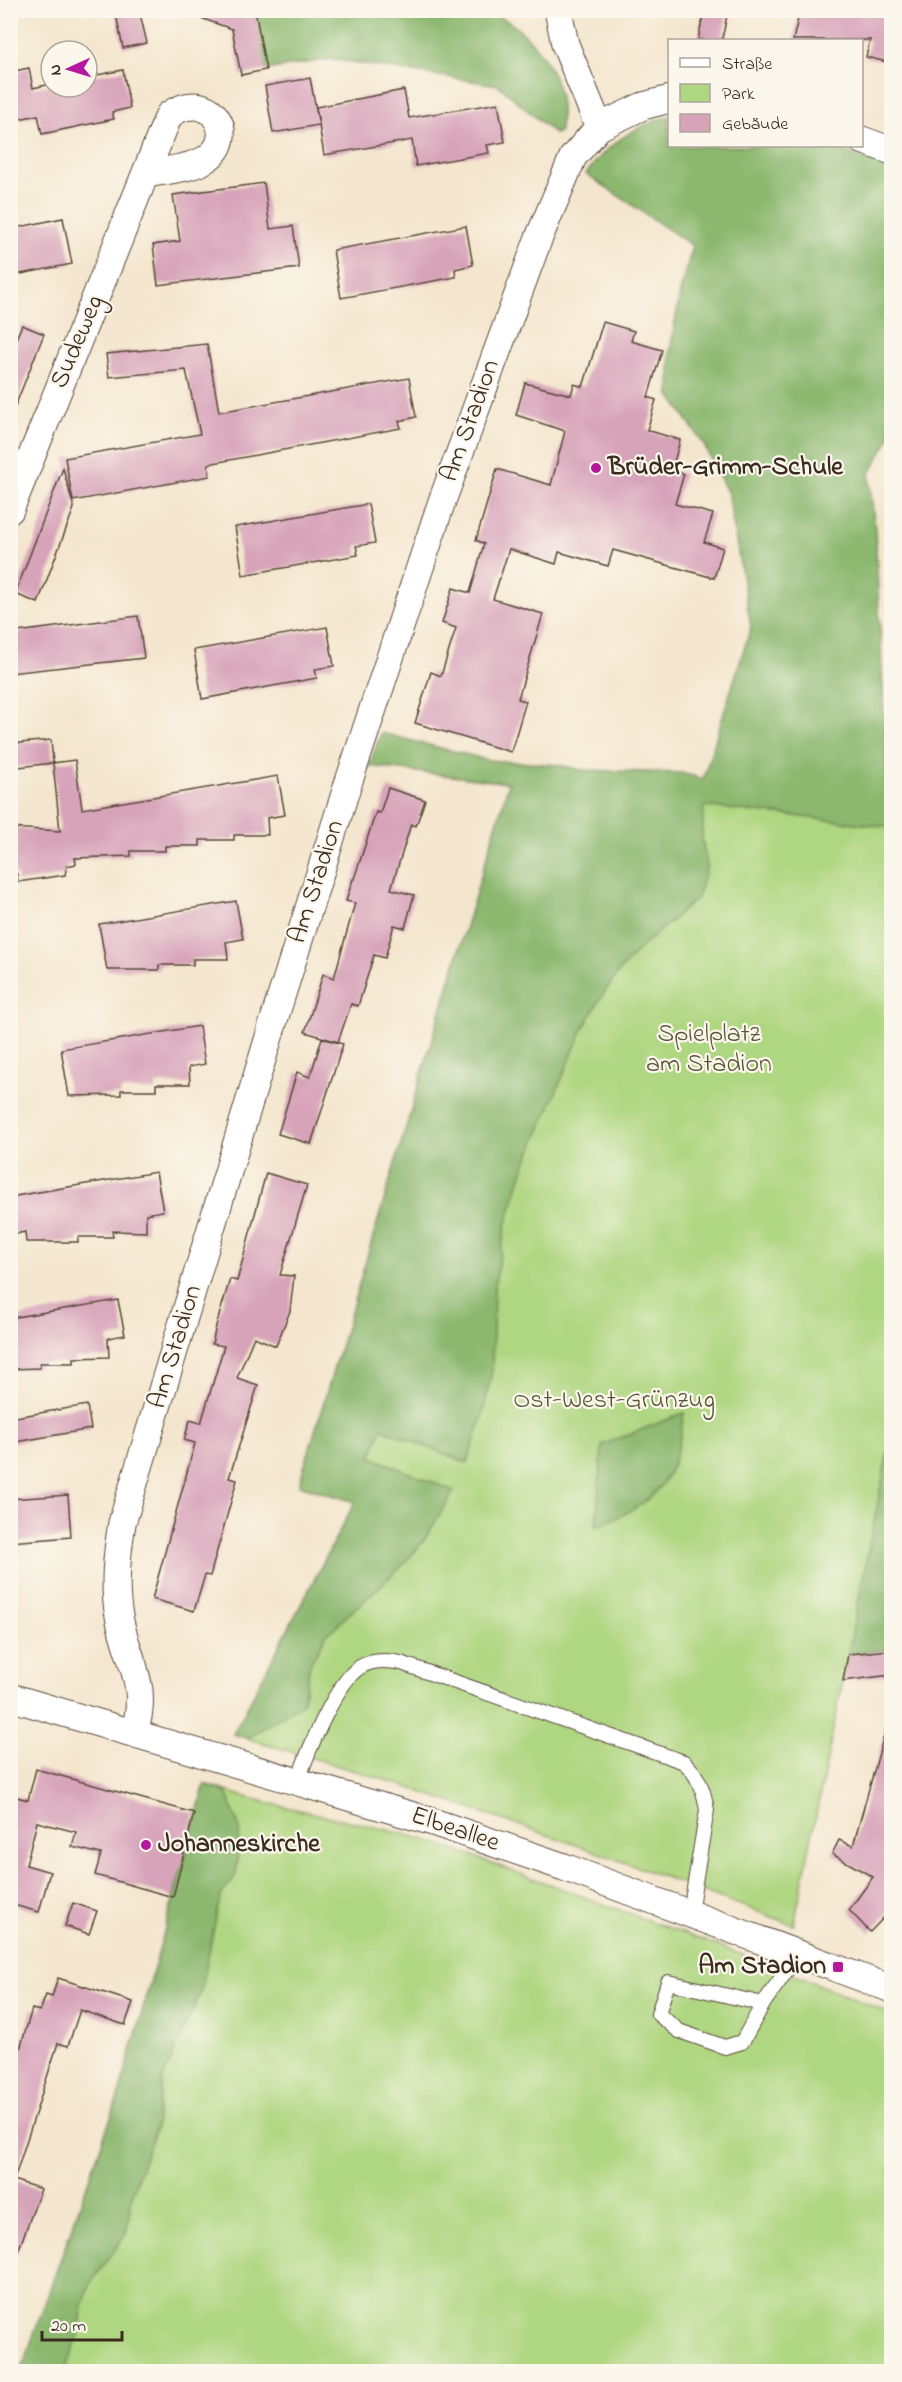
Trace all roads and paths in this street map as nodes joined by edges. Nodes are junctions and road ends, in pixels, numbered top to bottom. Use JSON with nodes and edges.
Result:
{"nodes":[{"id":1,"x":558,"y":10,"type":"edge"},
{"id":2,"x":668,"y":99,"type":"edge"},
{"id":3,"x":599,"y":127,"type":"junction"},
{"id":4,"x":863,"y":141,"type":"edge"},
{"id":5,"x":891,"y":151,"type":"edge"},
{"id":6,"x":147,"y":174,"type":"dead end"},
{"id":7,"x":10,"y":510,"type":"edge"},
{"id":8,"x":10,"y":1697,"type":"edge"},
{"id":9,"x":134,"y":1733,"type":"junction"},
{"id":10,"x":298,"y":1781,"type":"junction"},
{"id":11,"x":690,"y":1912,"type":"junction"},
{"id":12,"x":799,"y":1953,"type":"junction"},
{"id":13,"x":891,"y":1989,"type":"edge"},
{"id":14,"x":763,"y":2004,"type":"junction"}],
"edges":[{"from":1,"to":3,"type":"street"},
{"from":2,"to":3,"type":"street","name":"Am Stadion"},
{"from":3,"to":9,"type":"street","name":"Am Stadion"},
{"from":4,"to":5,"type":"street"},
{"from":6,"to":7,"type":"street","name":"Sudeweg"},
{"from":8,"to":9,"type":"street","name":"Elbeallee"},
{"from":9,"to":10,"type":"street","name":"Elbeallee"},
{"from":10,"to":11,"type":"street","name":"Elbeallee"},
{"from":10,"to":11,"type":"lane"},
{"from":11,"to":12,"type":"street","name":"Elbeallee"},
{"from":12,"to":13,"type":"street","name":"Elbeallee"},
{"from":12,"to":14,"type":"lane"},
{"from":14,"to":14,"type":"lane"}]}
